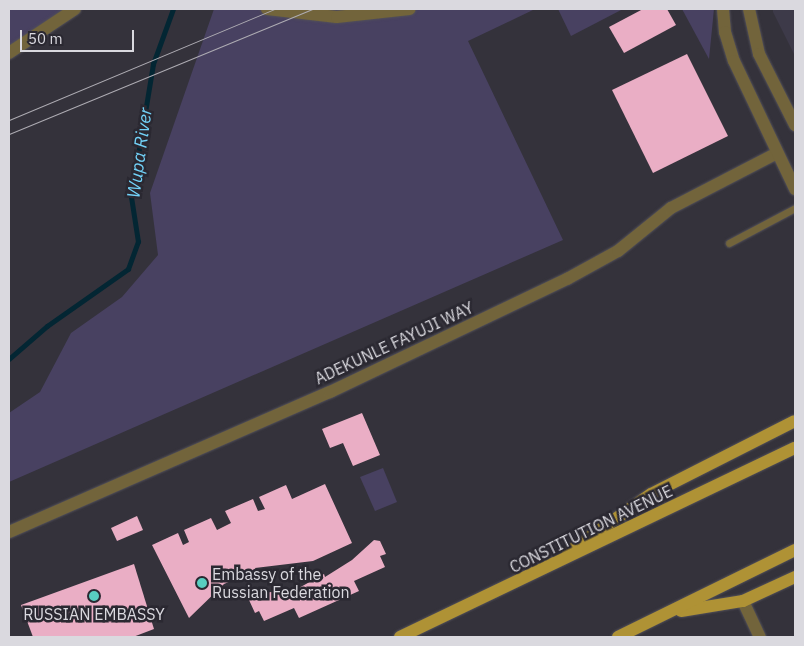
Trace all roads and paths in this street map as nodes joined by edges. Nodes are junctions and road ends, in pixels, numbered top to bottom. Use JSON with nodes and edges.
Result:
{"nodes":[{"id":1,"x":75,"y":9,"type":"edge"},
{"id":2,"x":267,"y":9,"type":"edge"},
{"id":3,"x":410,"y":9,"type":"edge"},
{"id":4,"x":723,"y":9,"type":"edge"},
{"id":5,"x":749,"y":9,"type":"edge"},
{"id":6,"x":9,"y":54,"type":"edge"},
{"id":7,"x":795,"y":125,"type":"edge"},
{"id":8,"x":777,"y":153,"type":"junction"},
{"id":9,"x":795,"y":189,"type":"edge"},
{"id":10,"x":795,"y":208,"type":"edge"},
{"id":11,"x":729,"y":243,"type":"dead end"},
{"id":12,"x":795,"y":421,"type":"edge"},
{"id":13,"x":795,"y":448,"type":"edge"},
{"id":14,"x":9,"y":532,"type":"edge"},
{"id":15,"x":795,"y":550,"type":"edge"},
{"id":16,"x":538,"y":573,"type":"junction"},
{"id":17,"x":795,"y":577,"type":"edge"},
{"id":18,"x":743,"y":601,"type":"junction"},
{"id":19,"x":667,"y":614,"type":"junction"},
{"id":20,"x":400,"y":637,"type":"edge"},
{"id":21,"x":618,"y":637,"type":"edge"},
{"id":22,"x":760,"y":637,"type":"edge"}],
"edges":[{"from":1,"to":6,"type":"street"},
{"from":2,"to":3,"type":"street"},
{"from":4,"to":8,"type":"street"},
{"from":5,"to":7,"type":"street"},
{"from":8,"to":9,"type":"street"},
{"from":8,"to":14,"type":"street","name":"ADEKUNLE FAYUJI WAY"},
{"from":10,"to":11,"type":"lane"},
{"from":12,"to":16,"type":"main road"},
{"from":13,"to":16,"type":"main road","name":"CONSTITUTION AVENUE"},
{"from":15,"to":19,"type":"main road"},
{"from":16,"to":20,"type":"main road","name":"CONSTITUTION AVENUE"},
{"from":17,"to":18,"type":"main road"},
{"from":18,"to":19,"type":"main road"},
{"from":18,"to":22,"type":"street"},
{"from":19,"to":21,"type":"main road"}]}
